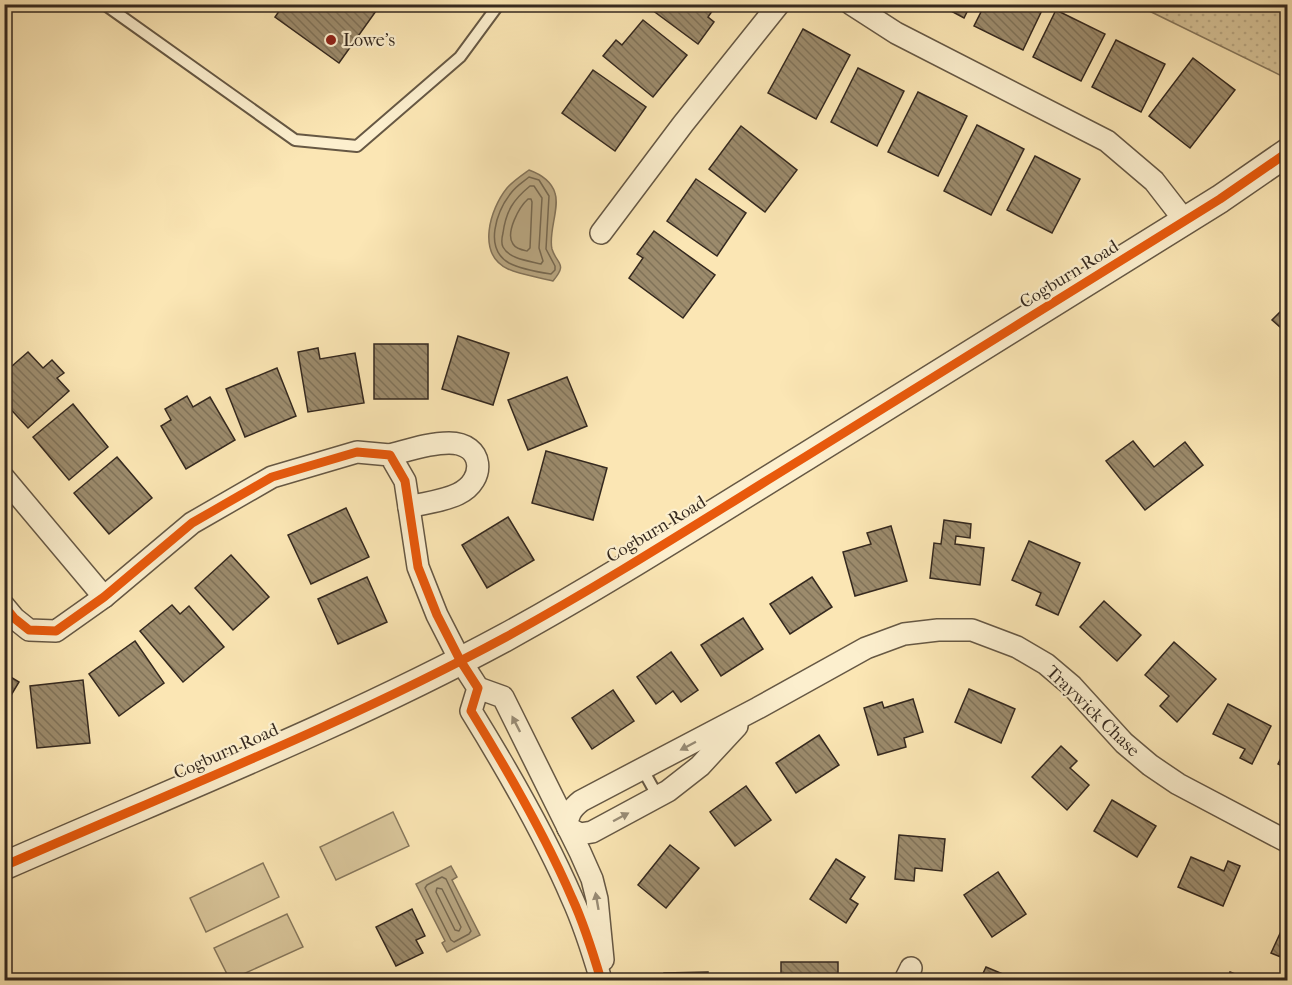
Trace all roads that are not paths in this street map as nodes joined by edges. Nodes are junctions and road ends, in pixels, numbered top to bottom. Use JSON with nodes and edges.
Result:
{"nodes":[{"id":1,"x":104,"y":4,"type":"edge"},
{"id":2,"x":499,"y":4,"type":"edge"},
{"id":3,"x":779,"y":4,"type":"edge"},
{"id":4,"x":851,"y":4,"type":"edge"},
{"id":5,"x":1287,"y":153,"type":"edge"},
{"id":6,"x":1185,"y":221,"type":"junction"},
{"id":7,"x":601,"y":233,"type":"dead end"},
{"id":8,"x":390,"y":455,"type":"junction"},
{"id":9,"x":4,"y":478,"type":"edge"},
{"id":10,"x":409,"y":507,"type":"junction"},
{"id":11,"x":104,"y":597,"type":"junction"},
{"id":12,"x":4,"y":606,"type":"edge"},
{"id":13,"x":460,"y":660,"type":"junction"},
{"id":14,"x":478,"y":688,"type":"junction"},
{"id":15,"x":759,"y":708,"type":"junction"},
{"id":16,"x":643,"y":770,"type":"junction"},
{"id":17,"x":658,"y":796,"type":"junction"},
{"id":18,"x":568,"y":828,"type":"junction"},
{"id":19,"x":544,"y":841,"type":"junction"},
{"id":20,"x":1287,"y":842,"type":"edge"},
{"id":21,"x":4,"y":866,"type":"edge"},
{"id":22,"x":603,"y":981,"type":"edge"}],
"edges":[{"from":1,"to":2,"type":"lane"},
{"from":3,"to":7,"type":"street"},
{"from":4,"to":6,"type":"street"},
{"from":5,"to":6,"type":"street","name":"Cogburn Road"},
{"from":6,"to":13,"type":"street","name":"Cogburn Road"},
{"from":8,"to":10,"type":"street"},
{"from":8,"to":10,"type":"street"},
{"from":8,"to":11,"type":"street"},
{"from":9,"to":11,"type":"street"},
{"from":10,"to":13,"type":"street"},
{"from":11,"to":12,"type":"street"},
{"from":13,"to":14,"type":"street"},
{"from":13,"to":21,"type":"street","name":"Cogburn Road"},
{"from":18,"to":14,"type":"street","one_way":true},
{"from":14,"to":19,"type":"street"},
{"from":15,"to":16,"type":"street","name":"Traywick Chase","one_way":true},
{"from":15,"to":17,"type":"street","name":"Traywick Chase"},
{"from":15,"to":20,"type":"street","name":"Traywick Chase"},
{"from":16,"to":17,"type":"lane"},
{"from":16,"to":18,"type":"street","name":"Traywick Chase"},
{"from":18,"to":17,"type":"street","name":"Traywick Chase","one_way":true},
{"from":18,"to":19,"type":"street"},
{"from":22,"to":18,"type":"street","one_way":true},
{"from":19,"to":22,"type":"street"}]}
